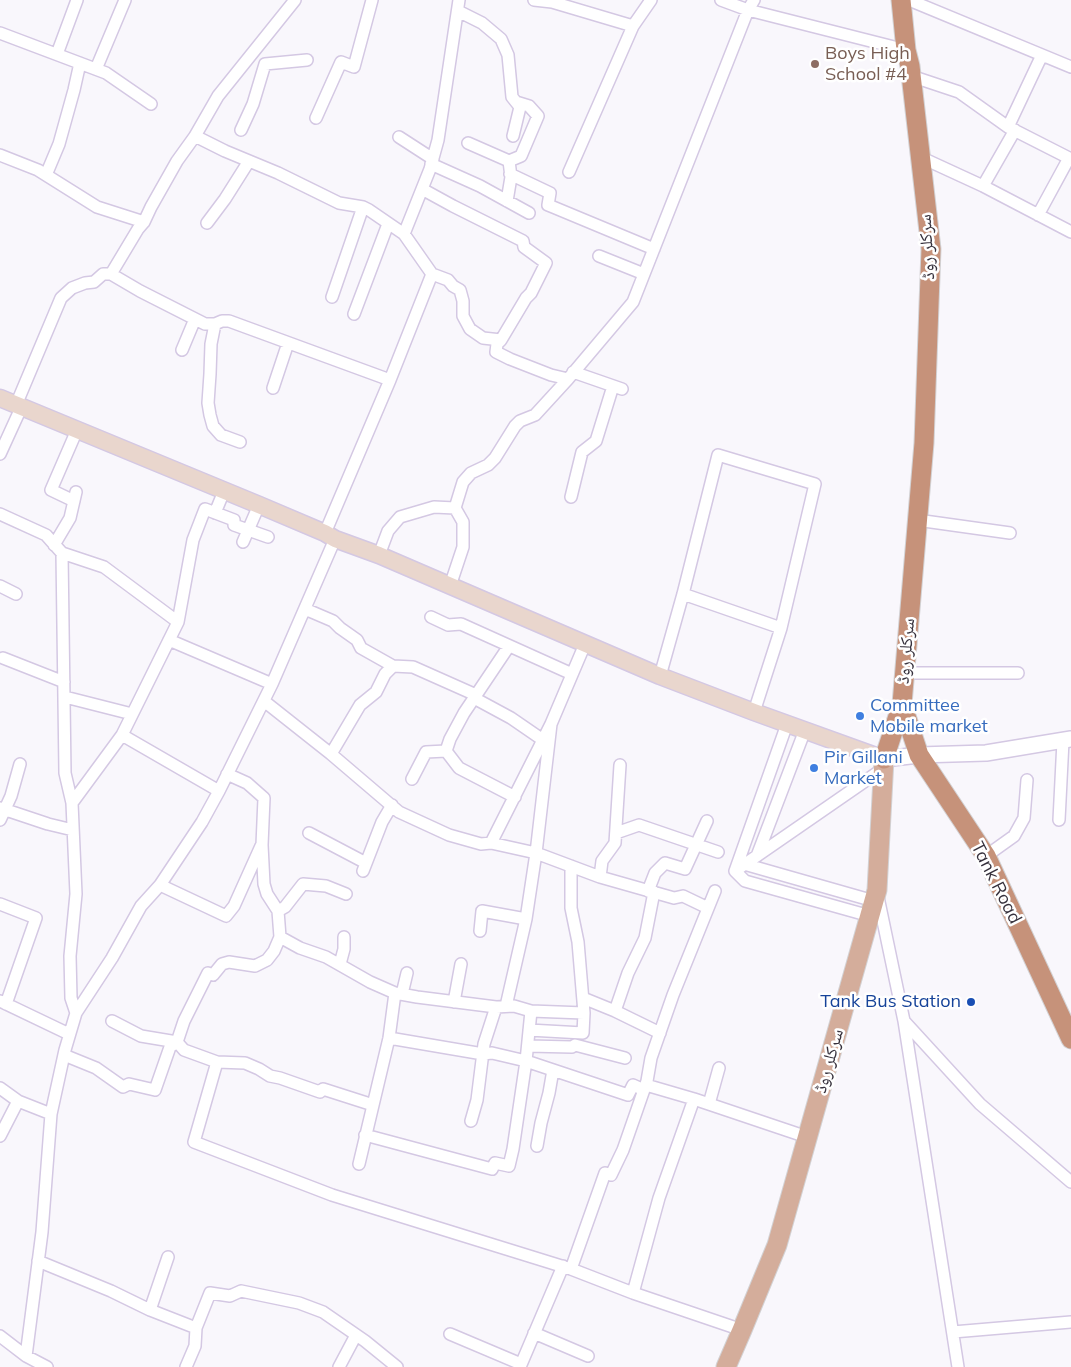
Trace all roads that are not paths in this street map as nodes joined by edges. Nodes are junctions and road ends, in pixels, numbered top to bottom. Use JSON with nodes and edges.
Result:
{"nodes":[{"id":1,"x":77,"y":0,"type":"edge"},
{"id":2,"x":125,"y":0,"type":"edge"},
{"id":3,"x":295,"y":0,"type":"edge"},
{"id":4,"x":372,"y":0,"type":"edge"},
{"id":5,"x":534,"y":0,"type":"edge"},
{"id":6,"x":651,"y":0,"type":"edge"},
{"id":7,"x":721,"y":0,"type":"edge"},
{"id":8,"x":901,"y":0,"type":"edge"},
{"id":9,"x":909,"y":0,"type":"edge"},
{"id":10,"x":751,"y":5,"type":"edge"},
{"id":11,"x":458,"y":6,"type":"edge"},
{"id":12,"x":633,"y":26,"type":"junction"},
{"id":13,"x":0,"y":33,"type":"edge"},
{"id":14,"x":906,"y":50,"type":"junction"},
{"id":15,"x":57,"y":54,"type":"junction"},
{"id":16,"x":1042,"y":55,"type":"junction"},
{"id":17,"x":251,"y":56,"type":"junction"},
{"id":18,"x":307,"y":60,"type":"dead end"},
{"id":19,"x":80,"y":63,"type":"junction"},
{"id":20,"x":265,"y":64,"type":"junction"},
{"id":21,"x":1071,"y":67,"type":"edge"},
{"id":22,"x":96,"y":69,"type":"junction"},
{"id":23,"x":911,"y":76,"type":"junction"},
{"id":24,"x":516,"y":102,"type":"junction"},
{"id":25,"x":151,"y":104,"type":"dead end"},
{"id":26,"x":316,"y":118,"type":"dead end"},
{"id":27,"x":1011,"y":129,"type":"junction"},
{"id":28,"x":241,"y":130,"type":"dead end"},
{"id":29,"x":195,"y":136,"type":"junction"},
{"id":30,"x":513,"y":136,"type":"dead end"},
{"id":31,"x":399,"y":137,"type":"dead end"},
{"id":32,"x":468,"y":143,"type":"dead end"},
{"id":33,"x":0,"y":156,"type":"edge"},
{"id":34,"x":920,"y":157,"type":"junction"},
{"id":35,"x":1070,"y":158,"type":"edge"},
{"id":36,"x":249,"y":161,"type":"junction"},
{"id":37,"x":432,"y":161,"type":"junction"},
{"id":38,"x":509,"y":161,"type":"junction"},
{"id":39,"x":569,"y":172,"type":"dead end"},
{"id":40,"x":510,"y":174,"type":"junction"},
{"id":41,"x":46,"y":175,"type":"junction"},
{"id":42,"x":983,"y":186,"type":"junction"},
{"id":43,"x":422,"y":189,"type":"junction"},
{"id":44,"x":507,"y":200,"type":"junction"},
{"id":45,"x":363,"y":206,"type":"junction"},
{"id":46,"x":529,"y":213,"type":"dead end"},
{"id":47,"x":1038,"y":215,"type":"junction"},
{"id":48,"x":144,"y":222,"type":"junction"},
{"id":49,"x":207,"y":223,"type":"dead end"},
{"id":50,"x":388,"y":224,"type":"junction"},
{"id":51,"x":1071,"y":232,"type":"edge"},
{"id":52,"x":404,"y":234,"type":"junction"},
{"id":53,"x":654,"y":250,"type":"junction"},
{"id":54,"x":599,"y":256,"type":"dead end"},
{"id":55,"x":111,"y":274,"type":"junction"},
{"id":56,"x":432,"y":274,"type":"junction"},
{"id":57,"x":644,"y":274,"type":"junction"},
{"id":58,"x":332,"y":297,"type":"dead end"},
{"id":59,"x":354,"y":314,"type":"dead end"},
{"id":60,"x":195,"y":318,"type":"junction"},
{"id":61,"x":215,"y":324,"type":"junction"},
{"id":62,"x":500,"y":340,"type":"junction"},
{"id":63,"x":288,"y":342,"type":"junction"},
{"id":64,"x":182,"y":350,"type":"dead end"},
{"id":65,"x":570,"y":376,"type":"junction"},
{"id":66,"x":390,"y":380,"type":"junction"},
{"id":67,"x":273,"y":388,"type":"dead end"},
{"id":68,"x":0,"y":398,"type":"edge"},
{"id":69,"x":19,"y":406,"type":"junction"},
{"id":70,"x":77,"y":430,"type":"junction"},
{"id":71,"x":240,"y":442,"type":"dead end"},
{"id":72,"x":0,"y":454,"type":"edge"},
{"id":73,"x":224,"y":491,"type":"junction"},
{"id":74,"x":571,"y":497,"type":"dead end"},
{"id":75,"x":259,"y":505,"type":"junction"},
{"id":76,"x":455,"y":508,"type":"junction"},
{"id":77,"x":215,"y":513,"type":"junction"},
{"id":78,"x":0,"y":514,"type":"edge"},
{"id":79,"x":917,"y":520,"type":"junction"},
{"id":80,"x":248,"y":530,"type":"junction"},
{"id":81,"x":1010,"y":533,"type":"dead end"},
{"id":82,"x":330,"y":536,"type":"junction"},
{"id":83,"x":268,"y":538,"type":"dead end"},
{"id":84,"x":243,"y":542,"type":"dead end"},
{"id":85,"x":58,"y":549,"type":"junction"},
{"id":86,"x":379,"y":555,"type":"junction"},
{"id":87,"x":0,"y":586,"type":"edge"},
{"id":88,"x":450,"y":586,"type":"junction"},
{"id":89,"x":16,"y":594,"type":"dead end"},
{"id":90,"x":683,"y":594,"type":"junction"},
{"id":91,"x":305,"y":609,"type":"junction"},
{"id":92,"x":431,"y":617,"type":"dead end"},
{"id":93,"x":178,"y":622,"type":"junction"},
{"id":94,"x":781,"y":628,"type":"junction"},
{"id":95,"x":169,"y":640,"type":"junction"},
{"id":96,"x":585,"y":644,"type":"junction"},
{"id":97,"x":509,"y":646,"type":"junction"},
{"id":98,"x":2,"y":658,"type":"dead end"},
{"id":99,"x":393,"y":666,"type":"junction"},
{"id":100,"x":904,"y":673,"type":"junction"},
{"id":101,"x":1018,"y":673,"type":"dead end"},
{"id":102,"x":572,"y":674,"type":"junction"},
{"id":103,"x":660,"y":676,"type":"junction"},
{"id":104,"x":64,"y":682,"type":"junction"},
{"id":105,"x":272,"y":684,"type":"junction"},
{"id":106,"x":475,"y":696,"type":"junction"},
{"id":107,"x":65,"y":697,"type":"junction"},
{"id":108,"x":264,"y":701,"type":"junction"},
{"id":109,"x":902,"y":704,"type":"junction"},
{"id":110,"x":754,"y":712,"type":"junction"},
{"id":111,"x":132,"y":714,"type":"junction"},
{"id":112,"x":551,"y":724,"type":"junction"},
{"id":113,"x":787,"y":724,"type":"junction"},
{"id":114,"x":805,"y":730,"type":"junction"},
{"id":115,"x":122,"y":735,"type":"junction"},
{"id":116,"x":543,"y":740,"type":"junction"},
{"id":117,"x":1067,"y":740,"type":"edge"},
{"id":118,"x":446,"y":751,"type":"junction"},
{"id":119,"x":331,"y":754,"type":"junction"},
{"id":120,"x":919,"y":755,"type":"junction"},
{"id":121,"x":20,"y":764,"type":"dead end"},
{"id":122,"x":884,"y":764,"type":"junction"},
{"id":123,"x":620,"y":765,"type":"dead end"},
{"id":124,"x":227,"y":774,"type":"junction"},
{"id":125,"x":412,"y":779,"type":"dead end"},
{"id":126,"x":1027,"y":780,"type":"dead end"},
{"id":127,"x":219,"y":791,"type":"junction"},
{"id":128,"x":515,"y":797,"type":"junction"},
{"id":129,"x":72,"y":803,"type":"junction"},
{"id":130,"x":392,"y":806,"type":"junction"},
{"id":131,"x":2,"y":813,"type":"edge"},
{"id":132,"x":1059,"y":820,"type":"dead end"},
{"id":133,"x":707,"y":821,"type":"dead end"},
{"id":134,"x":73,"y":830,"type":"junction"},
{"id":135,"x":309,"y":833,"type":"dead end"},
{"id":136,"x":616,"y":833,"type":"junction"},
{"id":137,"x":491,"y":843,"type":"junction"},
{"id":138,"x":262,"y":845,"type":"junction"},
{"id":139,"x":697,"y":845,"type":"junction"},
{"id":140,"x":718,"y":852,"type":"dead end"},
{"id":141,"x":536,"y":853,"type":"junction"},
{"id":142,"x":757,"y":856,"type":"junction"},
{"id":143,"x":986,"y":856,"type":"junction"},
{"id":144,"x":571,"y":866,"type":"junction"},
{"id":145,"x":740,"y":868,"type":"junction"},
{"id":146,"x":600,"y":876,"type":"junction"},
{"id":147,"x":160,"y":885,"type":"junction"},
{"id":148,"x":715,"y":891,"type":"dead end"},
{"id":149,"x":651,"y":892,"type":"junction"},
{"id":150,"x":346,"y":894,"type":"dead end"},
{"id":151,"x":874,"y":902,"type":"junction"},
{"id":152,"x":0,"y":904,"type":"edge"},
{"id":153,"x":708,"y":908,"type":"junction"},
{"id":154,"x":278,"y":911,"type":"junction"},
{"id":155,"x":526,"y":919,"type":"junction"},
{"id":156,"x":480,"y":931,"type":"dead end"},
{"id":157,"x":280,"y":937,"type":"junction"},
{"id":158,"x":344,"y":937,"type":"dead end"},
{"id":159,"x":340,"y":964,"type":"junction"},
{"id":160,"x":461,"y":964,"type":"dead end"},
{"id":161,"x":407,"y":973,"type":"dead end"},
{"id":162,"x":398,"y":994,"type":"junction"},
{"id":163,"x":583,"y":998,"type":"junction"},
{"id":164,"x":454,"y":1002,"type":"junction"},
{"id":165,"x":3,"y":1003,"type":"edge"},
{"id":166,"x":501,"y":1006,"type":"junction"},
{"id":167,"x":531,"y":1011,"type":"junction"},
{"id":168,"x":615,"y":1011,"type":"junction"},
{"id":169,"x":584,"y":1013,"type":"junction"},
{"id":170,"x":76,"y":1014,"type":"junction"},
{"id":171,"x":112,"y":1021,"type":"dead end"},
{"id":172,"x":904,"y":1021,"type":"junction"},
{"id":173,"x":529,"y":1030,"type":"junction"},
{"id":174,"x":660,"y":1033,"type":"junction"},
{"id":175,"x":70,"y":1034,"type":"junction"},
{"id":176,"x":388,"y":1038,"type":"junction"},
{"id":177,"x":1071,"y":1039,"type":"edge"},
{"id":178,"x":177,"y":1042,"type":"junction"},
{"id":179,"x":528,"y":1046,"type":"junction"},
{"id":180,"x":483,"y":1054,"type":"junction"},
{"id":181,"x":64,"y":1055,"type":"junction"},
{"id":182,"x":625,"y":1058,"type":"dead end"},
{"id":183,"x":526,"y":1061,"type":"junction"},
{"id":184,"x":217,"y":1062,"type":"junction"},
{"id":185,"x":719,"y":1068,"type":"dead end"},
{"id":186,"x":553,"y":1070,"type":"junction"},
{"id":187,"x":645,"y":1087,"type":"junction"},
{"id":188,"x":0,"y":1088,"type":"edge"},
{"id":189,"x":694,"y":1099,"type":"junction"},
{"id":190,"x":18,"y":1101,"type":"junction"},
{"id":191,"x":709,"y":1104,"type":"junction"},
{"id":192,"x":373,"y":1105,"type":"junction"},
{"id":193,"x":51,"y":1114,"type":"junction"},
{"id":194,"x":471,"y":1121,"type":"dead end"},
{"id":195,"x":366,"y":1135,"type":"junction"},
{"id":196,"x":0,"y":1136,"type":"edge"},
{"id":197,"x":807,"y":1137,"type":"junction"},
{"id":198,"x":537,"y":1146,"type":"dead end"},
{"id":199,"x":359,"y":1164,"type":"dead end"},
{"id":200,"x":1071,"y":1182,"type":"edge"},
{"id":201,"x":168,"y":1256,"type":"dead end"},
{"id":202,"x":38,"y":1261,"type":"junction"},
{"id":203,"x":567,"y":1268,"type":"junction"},
{"id":204,"x":633,"y":1293,"type":"junction"},
{"id":205,"x":150,"y":1310,"type":"junction"},
{"id":206,"x":1071,"y":1322,"type":"edge"},
{"id":207,"x":196,"y":1328,"type":"junction"},
{"id":208,"x":742,"y":1330,"type":"junction"},
{"id":209,"x":953,"y":1332,"type":"junction"},
{"id":210,"x":534,"y":1333,"type":"junction"},
{"id":211,"x":356,"y":1334,"type":"junction"},
{"id":212,"x":450,"y":1334,"type":"dead end"},
{"id":213,"x":0,"y":1336,"type":"edge"},
{"id":214,"x":26,"y":1356,"type":"junction"},
{"id":215,"x":588,"y":1356,"type":"dead end"},
{"id":216,"x":520,"y":1365,"type":"edge"},
{"id":217,"x":47,"y":1367,"type":"edge"},
{"id":218,"x":186,"y":1367,"type":"edge"},
{"id":219,"x":339,"y":1367,"type":"edge"},
{"id":220,"x":397,"y":1367,"type":"edge"},
{"id":221,"x":726,"y":1367,"type":"edge"},
{"id":222,"x":958,"y":1367,"type":"edge"}],
"edges":[{"from":1,"to":15,"type":"street"},
{"from":2,"to":22,"type":"street"},
{"from":3,"to":17,"type":"street"},
{"from":4,"to":26,"type":"street"},
{"from":5,"to":12,"type":"street"},
{"from":6,"to":12,"type":"street"},
{"from":7,"to":10,"type":"street"},
{"from":8,"to":14,"type":"highway","name":"سرکلر روڈ"},
{"from":9,"to":16,"type":"street"},
{"from":10,"to":14,"type":"street"},
{"from":10,"to":53,"type":"street"},
{"from":11,"to":24,"type":"street"},
{"from":11,"to":37,"type":"street"},
{"from":12,"to":39,"type":"street"},
{"from":13,"to":15,"type":"street"},
{"from":14,"to":23,"type":"highway","name":"سرکلر روڈ"},
{"from":15,"to":19,"type":"street"},
{"from":16,"to":21,"type":"street"},
{"from":16,"to":27,"type":"street"},
{"from":17,"to":20,"type":"street"},
{"from":17,"to":29,"type":"street"},
{"from":18,"to":20,"type":"street"},
{"from":19,"to":22,"type":"street"},
{"from":19,"to":41,"type":"street"},
{"from":20,"to":28,"type":"street"},
{"from":22,"to":25,"type":"street"},
{"from":23,"to":27,"type":"street"},
{"from":23,"to":34,"type":"highway","name":"سرکلر روڈ"},
{"from":24,"to":30,"type":"street"},
{"from":24,"to":38,"type":"street"},
{"from":27,"to":35,"type":"street"},
{"from":27,"to":42,"type":"street"},
{"from":29,"to":36,"type":"street"},
{"from":29,"to":48,"type":"street"},
{"from":31,"to":37,"type":"street"},
{"from":32,"to":38,"type":"street"},
{"from":33,"to":41,"type":"street"},
{"from":34,"to":42,"type":"street"},
{"from":34,"to":79,"type":"highway","name":"سرکلر روڈ"},
{"from":35,"to":47,"type":"street"},
{"from":36,"to":45,"type":"street"},
{"from":36,"to":49,"type":"street"},
{"from":37,"to":43,"type":"street"},
{"from":37,"to":44,"type":"street"},
{"from":38,"to":40,"type":"street"},
{"from":40,"to":44,"type":"street"},
{"from":40,"to":53,"type":"street"},
{"from":41,"to":48,"type":"street"},
{"from":42,"to":47,"type":"street"},
{"from":43,"to":52,"type":"street"},
{"from":43,"to":62,"type":"street"},
{"from":44,"to":46,"type":"street"},
{"from":45,"to":50,"type":"street"},
{"from":45,"to":58,"type":"street"},
{"from":47,"to":51,"type":"street"},
{"from":48,"to":55,"type":"street"},
{"from":50,"to":52,"type":"street"},
{"from":50,"to":59,"type":"street"},
{"from":52,"to":56,"type":"street"},
{"from":53,"to":57,"type":"street"},
{"from":54,"to":57,"type":"street"},
{"from":55,"to":60,"type":"street"},
{"from":55,"to":69,"type":"street"},
{"from":56,"to":62,"type":"street"},
{"from":56,"to":66,"type":"street"},
{"from":57,"to":65,"type":"street"},
{"from":60,"to":61,"type":"street"},
{"from":60,"to":64,"type":"street"},
{"from":61,"to":63,"type":"street"},
{"from":61,"to":71,"type":"street"},
{"from":62,"to":65,"type":"street"},
{"from":63,"to":66,"type":"street"},
{"from":63,"to":67,"type":"street"},
{"from":65,"to":74,"type":"street"},
{"from":65,"to":76,"type":"street"},
{"from":66,"to":82,"type":"street"},
{"from":68,"to":69,"type":"main road"},
{"from":69,"to":70,"type":"main road"},
{"from":69,"to":72,"type":"street"},
{"from":70,"to":73,"type":"main road"},
{"from":70,"to":85,"type":"street"},
{"from":73,"to":75,"type":"main road"},
{"from":73,"to":77,"type":"street"},
{"from":75,"to":80,"type":"street"},
{"from":75,"to":82,"type":"main road"},
{"from":76,"to":86,"type":"street"},
{"from":76,"to":88,"type":"street"},
{"from":77,"to":80,"type":"street"},
{"from":77,"to":93,"type":"street"},
{"from":78,"to":85,"type":"street"},
{"from":79,"to":81,"type":"street"},
{"from":79,"to":100,"type":"highway","name":"سرکلر روڈ"},
{"from":80,"to":83,"type":"street"},
{"from":80,"to":84,"type":"street"},
{"from":82,"to":86,"type":"main road"},
{"from":82,"to":91,"type":"street"},
{"from":85,"to":93,"type":"street"},
{"from":85,"to":104,"type":"street"},
{"from":86,"to":88,"type":"main road"},
{"from":87,"to":89,"type":"street"},
{"from":88,"to":96,"type":"main road"},
{"from":90,"to":94,"type":"street"},
{"from":90,"to":94,"type":"street"},
{"from":90,"to":103,"type":"street"},
{"from":91,"to":99,"type":"street"},
{"from":91,"to":105,"type":"street"},
{"from":92,"to":97,"type":"street"},
{"from":93,"to":95,"type":"street"},
{"from":94,"to":110,"type":"street"},
{"from":95,"to":105,"type":"street"},
{"from":95,"to":111,"type":"street"},
{"from":96,"to":102,"type":"street"},
{"from":96,"to":103,"type":"main road"},
{"from":97,"to":102,"type":"street"},
{"from":97,"to":106,"type":"street"},
{"from":98,"to":104,"type":"street"},
{"from":99,"to":106,"type":"street"},
{"from":99,"to":119,"type":"street"},
{"from":100,"to":101,"type":"street"},
{"from":100,"to":109,"type":"highway","name":"سرکلر روڈ"},
{"from":102,"to":112,"type":"street"},
{"from":103,"to":110,"type":"main road"},
{"from":104,"to":107,"type":"street"},
{"from":105,"to":108,"type":"street"},
{"from":106,"to":116,"type":"street"},
{"from":106,"to":118,"type":"street"},
{"from":107,"to":111,"type":"street"},
{"from":107,"to":129,"type":"street"},
{"from":108,"to":119,"type":"street"},
{"from":108,"to":124,"type":"street"},
{"from":109,"to":120,"type":"highway","name":"Tank Road"},
{"from":109,"to":122,"type":"highway","name":"سرکلر روڈ"},
{"from":110,"to":113,"type":"main road"},
{"from":111,"to":115,"type":"street"},
{"from":112,"to":116,"type":"street"},
{"from":112,"to":141,"type":"street"},
{"from":113,"to":114,"type":"main road"},
{"from":113,"to":145,"type":"street"},
{"from":114,"to":122,"type":"main road"},
{"from":114,"to":142,"type":"street"},
{"from":115,"to":127,"type":"street"},
{"from":115,"to":129,"type":"street"},
{"from":116,"to":128,"type":"street"},
{"from":117,"to":120,"type":"street"},
{"from":117,"to":132,"type":"street"},
{"from":118,"to":125,"type":"street"},
{"from":118,"to":128,"type":"street"},
{"from":119,"to":130,"type":"street"},
{"from":120,"to":122,"type":"street"},
{"from":120,"to":143,"type":"highway","name":"Tank Road"},
{"from":121,"to":131,"type":"street"},
{"from":122,"to":142,"type":"street"},
{"from":122,"to":151,"type":"main road","name":"سرکلر روڈ"},
{"from":123,"to":136,"type":"street"},
{"from":124,"to":127,"type":"street"},
{"from":124,"to":138,"type":"street"},
{"from":126,"to":143,"type":"street"},
{"from":127,"to":147,"type":"street"},
{"from":128,"to":137,"type":"street"},
{"from":129,"to":134,"type":"street"},
{"from":130,"to":135,"type":"street"},
{"from":130,"to":137,"type":"street"},
{"from":131,"to":134,"type":"street"},
{"from":133,"to":139,"type":"street"},
{"from":134,"to":170,"type":"street"},
{"from":136,"to":139,"type":"street"},
{"from":136,"to":146,"type":"street"},
{"from":137,"to":141,"type":"street"},
{"from":138,"to":147,"type":"street"},
{"from":138,"to":154,"type":"street"},
{"from":139,"to":140,"type":"street"},
{"from":139,"to":149,"type":"street"},
{"from":141,"to":144,"type":"street"},
{"from":141,"to":155,"type":"street"},
{"from":142,"to":145,"type":"street"},
{"from":143,"to":177,"type":"highway","name":"Tank Road"},
{"from":144,"to":146,"type":"street"},
{"from":144,"to":163,"type":"street"},
{"from":145,"to":151,"type":"street"},
{"from":146,"to":149,"type":"street"},
{"from":147,"to":170,"type":"street"},
{"from":148,"to":153,"type":"street"},
{"from":149,"to":153,"type":"street"},
{"from":149,"to":168,"type":"street"},
{"from":150,"to":154,"type":"street"},
{"from":151,"to":172,"type":"street"},
{"from":151,"to":197,"type":"main road","name":"سرکلر روڈ"},
{"from":152,"to":165,"type":"street"},
{"from":153,"to":174,"type":"street"},
{"from":154,"to":157,"type":"street"},
{"from":155,"to":156,"type":"street"},
{"from":155,"to":166,"type":"street"},
{"from":157,"to":159,"type":"street"},
{"from":157,"to":178,"type":"street"},
{"from":158,"to":159,"type":"street"},
{"from":159,"to":162,"type":"street"},
{"from":160,"to":164,"type":"street"},
{"from":161,"to":162,"type":"street"},
{"from":162,"to":164,"type":"street"},
{"from":162,"to":176,"type":"street"},
{"from":163,"to":168,"type":"street"},
{"from":163,"to":169,"type":"street"},
{"from":164,"to":166,"type":"street"},
{"from":165,"to":175,"type":"street"},
{"from":166,"to":167,"type":"street"},
{"from":166,"to":180,"type":"street"},
{"from":167,"to":169,"type":"street"},
{"from":167,"to":173,"type":"street"},
{"from":168,"to":174,"type":"street"},
{"from":169,"to":173,"type":"street"},
{"from":170,"to":175,"type":"street"},
{"from":171,"to":178,"type":"street"},
{"from":172,"to":200,"type":"street"},
{"from":172,"to":209,"type":"street"},
{"from":173,"to":179,"type":"street"},
{"from":174,"to":187,"type":"street"},
{"from":175,"to":181,"type":"street"},
{"from":176,"to":180,"type":"street"},
{"from":176,"to":192,"type":"street"},
{"from":178,"to":181,"type":"street"},
{"from":178,"to":184,"type":"street"},
{"from":179,"to":182,"type":"street"},
{"from":179,"to":183,"type":"street"},
{"from":180,"to":183,"type":"street"},
{"from":180,"to":194,"type":"street"},
{"from":181,"to":193,"type":"street"},
{"from":183,"to":186,"type":"street"},
{"from":183,"to":195,"type":"street"},
{"from":184,"to":192,"type":"street"},
{"from":184,"to":203,"type":"street"},
{"from":185,"to":191,"type":"street"},
{"from":186,"to":187,"type":"street"},
{"from":186,"to":198,"type":"street"},
{"from":187,"to":189,"type":"street"},
{"from":187,"to":203,"type":"street"},
{"from":188,"to":190,"type":"street"},
{"from":189,"to":191,"type":"street"},
{"from":189,"to":204,"type":"street"},
{"from":190,"to":193,"type":"street"},
{"from":190,"to":196,"type":"street"},
{"from":191,"to":197,"type":"street"},
{"from":192,"to":195,"type":"street"},
{"from":193,"to":202,"type":"street"},
{"from":195,"to":199,"type":"street"},
{"from":197,"to":208,"type":"main road","name":"سرکلر روڈ"},
{"from":201,"to":205,"type":"street"},
{"from":202,"to":205,"type":"street"},
{"from":202,"to":214,"type":"street"},
{"from":203,"to":204,"type":"street"},
{"from":203,"to":210,"type":"street"},
{"from":204,"to":208,"type":"street"},
{"from":205,"to":207,"type":"street"},
{"from":206,"to":209,"type":"street"},
{"from":207,"to":211,"type":"street"},
{"from":207,"to":218,"type":"street"},
{"from":208,"to":221,"type":"main road","name":"سرکلر روڈ"},
{"from":209,"to":222,"type":"street"},
{"from":210,"to":215,"type":"street"},
{"from":210,"to":216,"type":"street"},
{"from":211,"to":219,"type":"street"},
{"from":211,"to":220,"type":"street"},
{"from":212,"to":216,"type":"street"},
{"from":213,"to":214,"type":"street"},
{"from":214,"to":217,"type":"street"}]}
